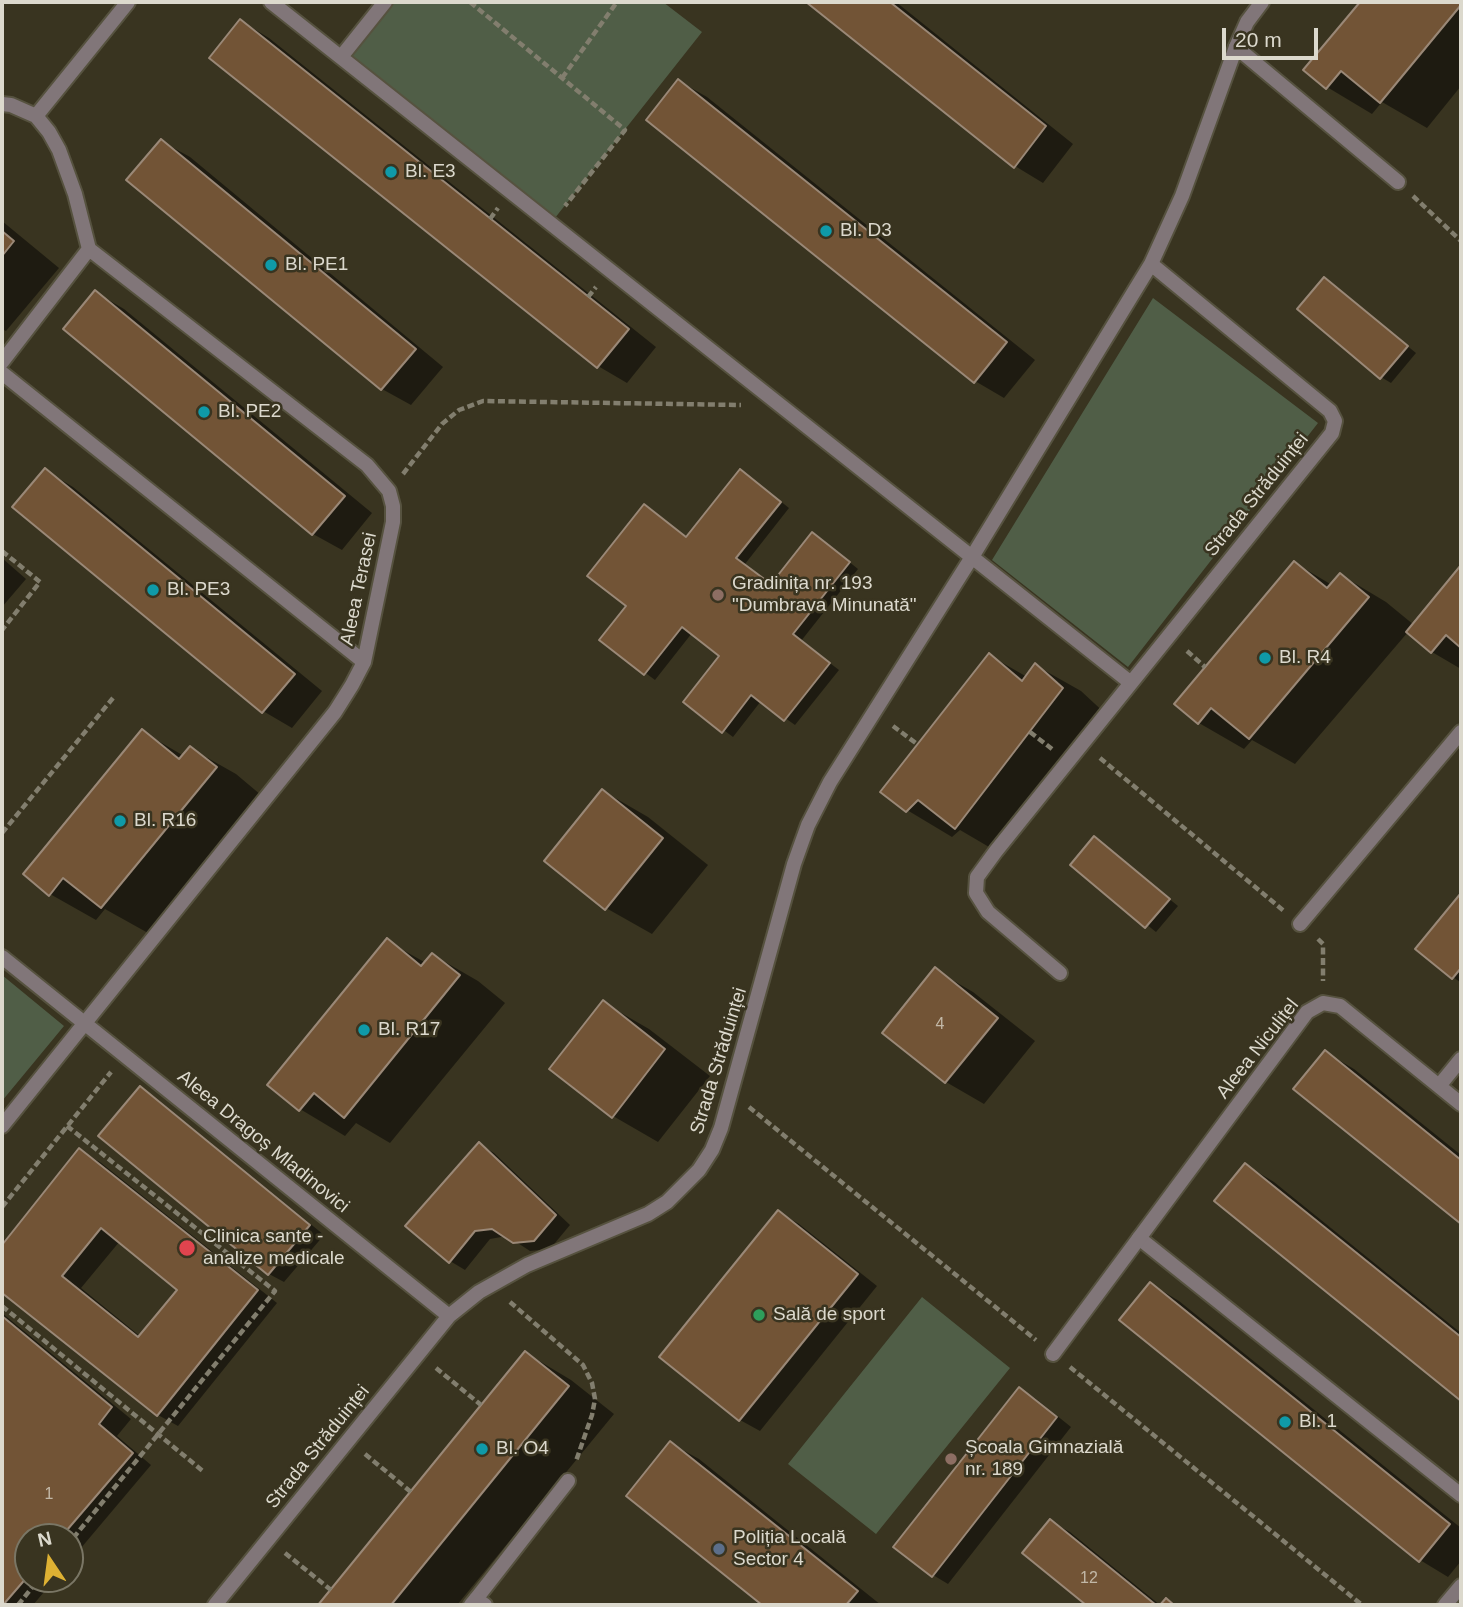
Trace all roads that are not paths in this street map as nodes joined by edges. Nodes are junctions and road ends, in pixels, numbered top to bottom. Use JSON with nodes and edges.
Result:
{"nodes":[{"id":1,"x":128,"y":2,"type":"edge"},
{"id":2,"x":271,"y":2,"type":"edge"},
{"id":3,"x":386,"y":2,"type":"edge"},
{"id":4,"x":1262,"y":2,"type":"edge"},
{"id":5,"x":1236,"y":47,"type":"junction"},
{"id":6,"x":341,"y":57,"type":"junction"},
{"id":7,"x":2,"y":104,"type":"edge"},
{"id":8,"x":36,"y":116,"type":"junction"},
{"id":9,"x":1398,"y":182,"type":"road end"},
{"id":10,"x":89,"y":248,"type":"junction"},
{"id":11,"x":1150,"y":264,"type":"junction"},
{"id":12,"x":2,"y":362,"type":"edge"},
{"id":13,"x":2,"y":373,"type":"edge"},
{"id":14,"x":972,"y":557,"type":"junction"},
{"id":15,"x":364,"y":662,"type":"junction"},
{"id":16,"x":1131,"y":683,"type":"junction"},
{"id":17,"x":1461,"y":732,"type":"edge"},
{"id":18,"x":1300,"y":923,"type":"road end"},
{"id":19,"x":2,"y":957,"type":"edge"},
{"id":20,"x":1060,"y":973,"type":"dead end"},
{"id":21,"x":86,"y":1024,"type":"junction"},
{"id":22,"x":1461,"y":1059,"type":"edge"},
{"id":23,"x":1439,"y":1086,"type":"junction"},
{"id":24,"x":1461,"y":1104,"type":"edge"},
{"id":25,"x":2,"y":1126,"type":"edge"},
{"id":26,"x":1139,"y":1238,"type":"junction"},
{"id":27,"x":449,"y":1316,"type":"junction"},
{"id":28,"x":1053,"y":1353,"type":"dead end"},
{"id":29,"x":568,"y":1481,"type":"road end"},
{"id":30,"x":1461,"y":1495,"type":"edge"},
{"id":31,"x":1461,"y":1586,"type":"edge"},
{"id":32,"x":477,"y":1603,"type":"edge"},
{"id":33,"x":215,"y":1605,"type":"edge"},
{"id":34,"x":1445,"y":1605,"type":"edge"}],
"edges":[{"from":1,"to":8,"type":"street"},
{"from":2,"to":6,"type":"street"},
{"from":3,"to":6,"type":"street"},
{"from":4,"to":5,"type":"street","name":"Strada Străduinței"},
{"from":5,"to":9,"type":"street"},
{"from":5,"to":11,"type":"street","name":"Strada Străduinței"},
{"from":6,"to":14,"type":"street"},
{"from":7,"to":8,"type":"street"},
{"from":8,"to":10,"type":"street"},
{"from":10,"to":12,"type":"street"},
{"from":10,"to":15,"type":"street","name":"Aleea Terasei"},
{"from":11,"to":14,"type":"street","name":"Strada Străduinței"},
{"from":11,"to":16,"type":"street","name":"Strada Străduinței"},
{"from":13,"to":15,"type":"street","name":"Aleea Terasei"},
{"from":14,"to":16,"type":"street"},
{"from":14,"to":27,"type":"street","name":"Strada Străduinței"},
{"from":15,"to":21,"type":"street"},
{"from":16,"to":20,"type":"street","name":"Strada Străduinței"},
{"from":17,"to":18,"type":"street"},
{"from":19,"to":21,"type":"street","name":"Aleea Dragoș Mladinovici"},
{"from":21,"to":25,"type":"street"},
{"from":21,"to":27,"type":"street","name":"Aleea Dragoș Mladinovici"},
{"from":22,"to":23,"type":"street"},
{"from":23,"to":24,"type":"street","name":"Aleea Niculițel"},
{"from":23,"to":26,"type":"street","name":"Aleea Niculițel"},
{"from":26,"to":28,"type":"street","name":"Aleea Niculițel"},
{"from":26,"to":30,"type":"street"},
{"from":27,"to":33,"type":"street","name":"Strada Străduinței"},
{"from":29,"to":32,"type":"street"},
{"from":31,"to":34,"type":"street"}]}
